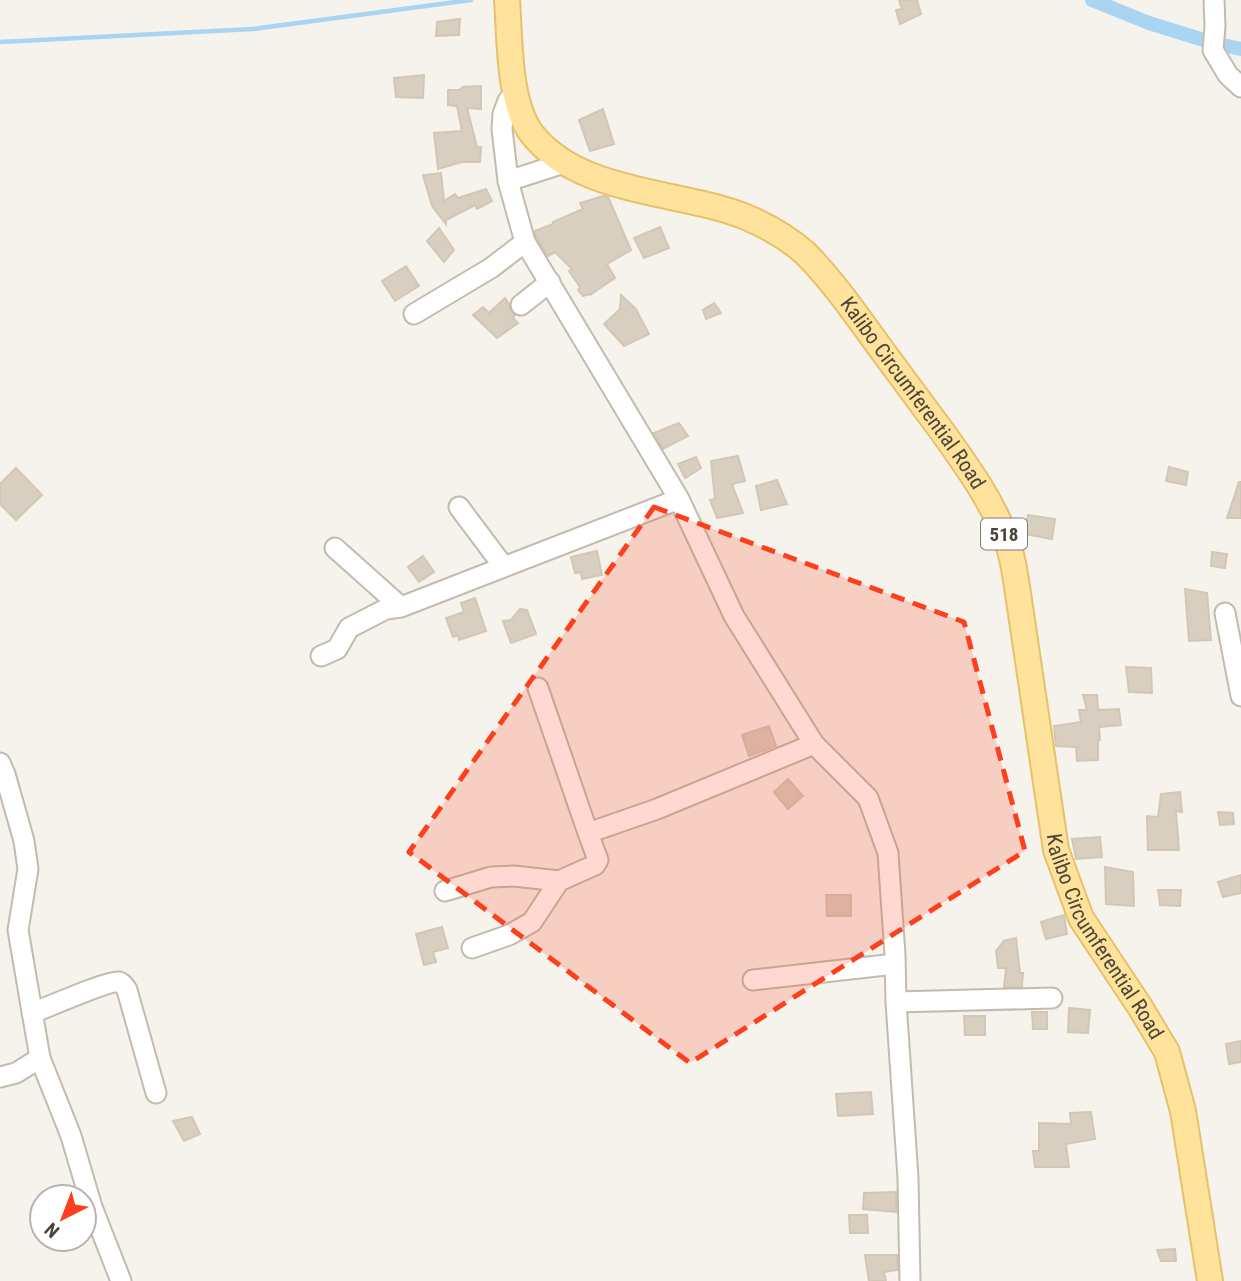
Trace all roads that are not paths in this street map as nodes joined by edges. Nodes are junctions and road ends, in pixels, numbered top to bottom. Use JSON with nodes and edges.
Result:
{"nodes":[{"id":1,"x":507,"y":0,"type":"edge"},
{"id":2,"x":1214,"y":0,"type":"edge"},
{"id":3,"x":1241,"y":87,"type":"edge"},
{"id":4,"x":514,"y":91,"type":"junction"},
{"id":5,"x":565,"y":163,"type":"junction"},
{"id":6,"x":508,"y":181,"type":"junction"},
{"id":7,"x":524,"y":242,"type":"junction"},
{"id":8,"x":550,"y":282,"type":"junction"},
{"id":9,"x":521,"y":305,"type":"dead end"},
{"id":10,"x":414,"y":314,"type":"dead end"},
{"id":11,"x":679,"y":499,"type":"junction"},
{"id":12,"x":459,"y":507,"type":"dead end"},
{"id":13,"x":335,"y":548,"type":"dead end"},
{"id":14,"x":504,"y":567,"type":"junction"},
{"id":15,"x":401,"y":607,"type":"junction"},
{"id":16,"x":1225,"y":613,"type":"dead end"},
{"id":17,"x":321,"y":656,"type":"dead end"},
{"id":18,"x":538,"y":688,"type":"dead end"},
{"id":19,"x":1241,"y":696,"type":"edge"},
{"id":20,"x":814,"y":744,"type":"junction"},
{"id":21,"x":0,"y":763,"type":"edge"},
{"id":22,"x":588,"y":832,"type":"junction"},
{"id":23,"x":559,"y":881,"type":"junction"},
{"id":24,"x":444,"y":891,"type":"dead end"},
{"id":25,"x":472,"y":948,"type":"dead end"},
{"id":26,"x":895,"y":964,"type":"junction"},
{"id":27,"x":753,"y":979,"type":"dead end"},
{"id":28,"x":1052,"y":998,"type":"dead end"},
{"id":29,"x":895,"y":1002,"type":"junction"},
{"id":30,"x":32,"y":1013,"type":"junction"},
{"id":31,"x":40,"y":1058,"type":"junction"},
{"id":32,"x":0,"y":1077,"type":"edge"},
{"id":33,"x":156,"y":1093,"type":"dead end"},
{"id":34,"x":121,"y":1281,"type":"edge"},
{"id":35,"x":910,"y":1281,"type":"edge"},
{"id":36,"x":1210,"y":1281,"type":"edge"}],
"edges":[{"from":1,"to":4,"type":"main road","name":"Kalibo Circumferential Road","number":"518"},
{"from":2,"to":3,"type":"street"},
{"from":4,"to":5,"type":"main road","name":"Kalibo Circumferential Road","number":"518"},
{"from":4,"to":6,"type":"street"},
{"from":5,"to":6,"type":"street"},
{"from":5,"to":36,"type":"main road","name":"Kalibo Circumferential Road","number":"518"},
{"from":6,"to":7,"type":"street"},
{"from":7,"to":8,"type":"street"},
{"from":7,"to":10,"type":"street"},
{"from":8,"to":9,"type":"street"},
{"from":8,"to":11,"type":"street"},
{"from":11,"to":14,"type":"street"},
{"from":11,"to":20,"type":"street"},
{"from":12,"to":14,"type":"street"},
{"from":13,"to":15,"type":"street"},
{"from":14,"to":15,"type":"street"},
{"from":15,"to":17,"type":"street"},
{"from":16,"to":19,"type":"street"},
{"from":18,"to":22,"type":"street"},
{"from":20,"to":22,"type":"street"},
{"from":20,"to":26,"type":"street"},
{"from":21,"to":30,"type":"street"},
{"from":22,"to":23,"type":"street"},
{"from":23,"to":24,"type":"street"},
{"from":23,"to":25,"type":"street"},
{"from":26,"to":27,"type":"street"},
{"from":26,"to":29,"type":"street"},
{"from":28,"to":29,"type":"street"},
{"from":29,"to":35,"type":"street"},
{"from":30,"to":31,"type":"street"},
{"from":30,"to":33,"type":"street"},
{"from":31,"to":32,"type":"street"},
{"from":31,"to":34,"type":"street"}]}
